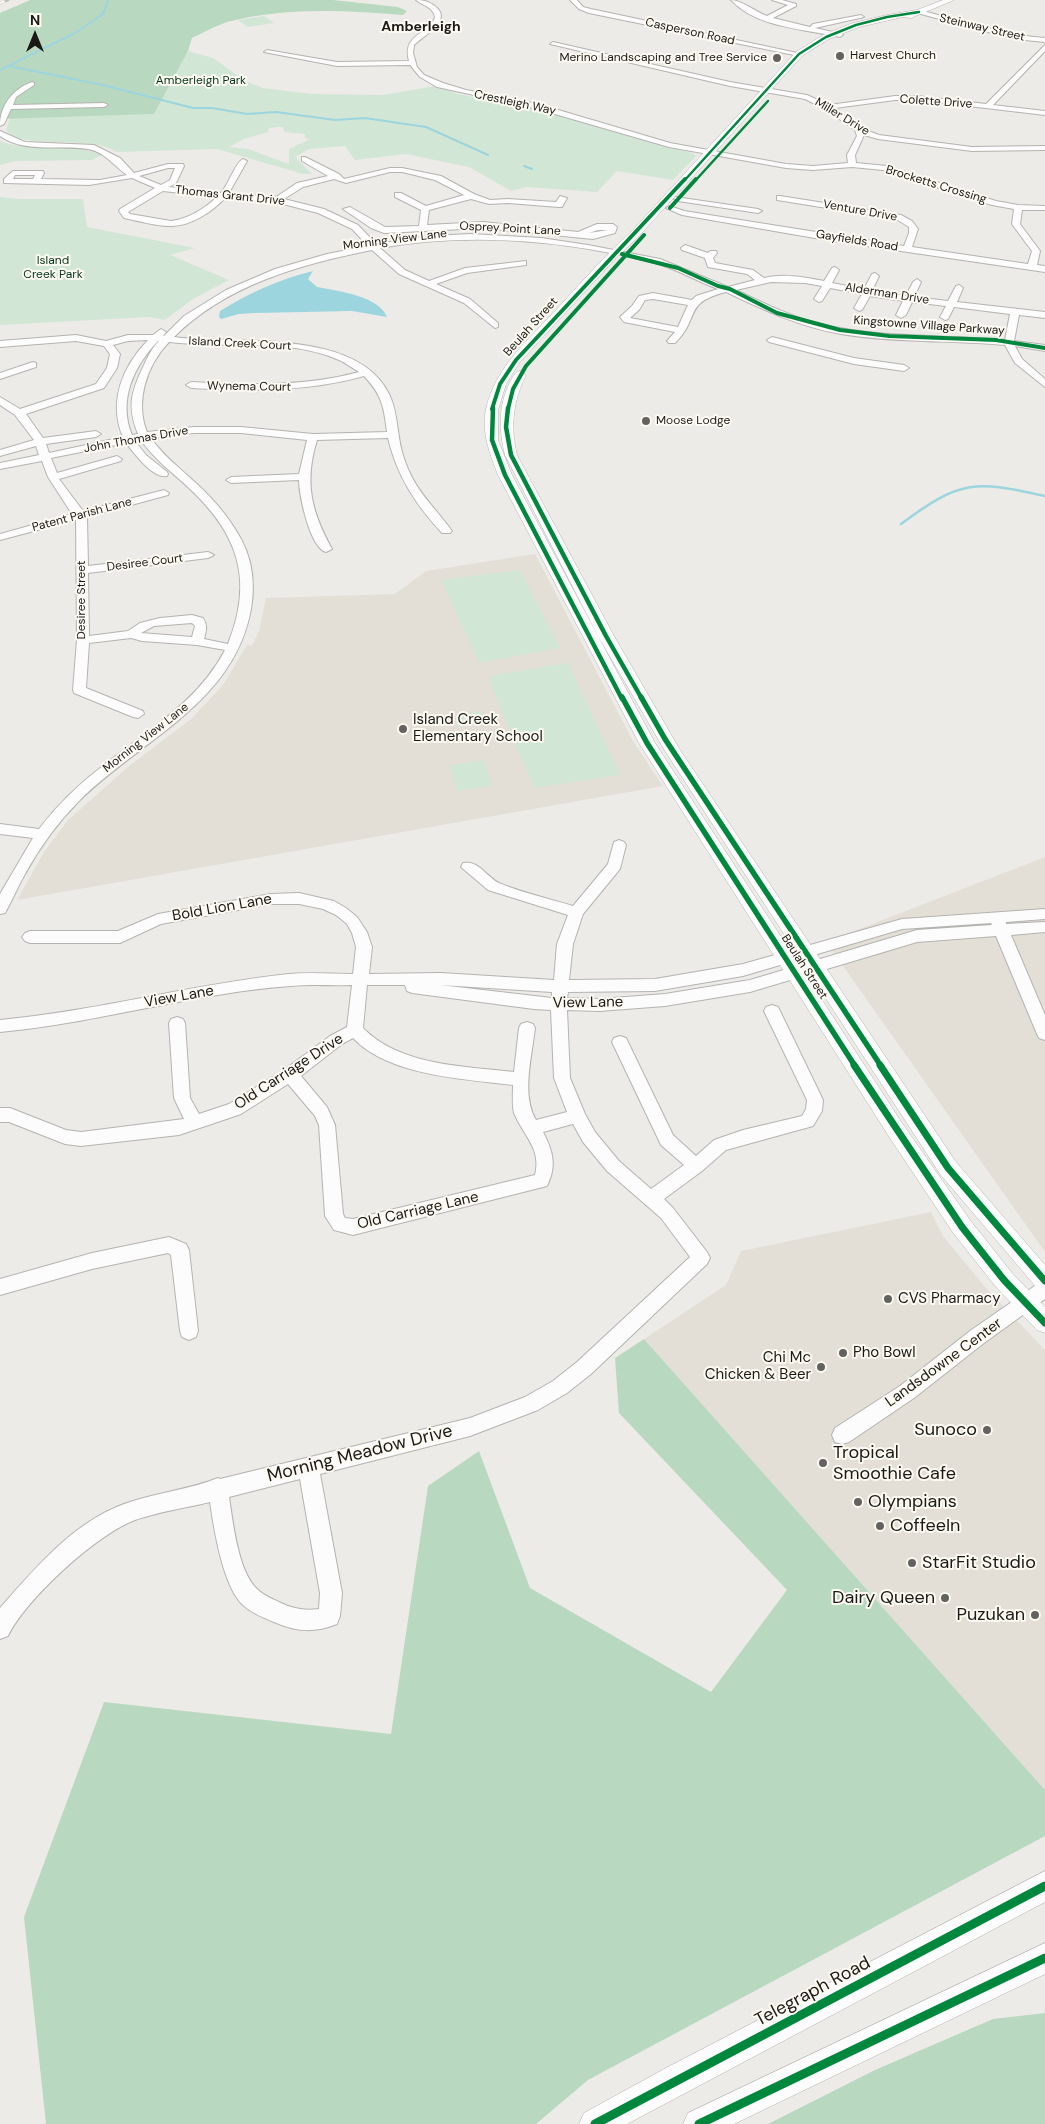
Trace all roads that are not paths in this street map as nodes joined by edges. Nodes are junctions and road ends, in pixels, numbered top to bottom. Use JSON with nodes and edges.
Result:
{"nodes":[{"id":1,"x":418,"y":0,"type":"edge"},
{"id":2,"x":573,"y":0,"type":"edge"},
{"id":3,"x":734,"y":0,"type":"edge"},
{"id":4,"x":775,"y":0,"type":"edge"},
{"id":5,"x":950,"y":0,"type":"edge"},
{"id":6,"x":919,"y":12,"type":"junction"},
{"id":7,"x":861,"y":17,"type":"dead end"},
{"id":8,"x":769,"y":18,"type":"junction"},
{"id":9,"x":808,"y":27,"type":"junction"},
{"id":10,"x":837,"y":34,"type":"junction"},
{"id":11,"x":1045,"y":40,"type":"edge"},
{"id":12,"x":553,"y":44,"type":"dead end"},
{"id":13,"x":1045,"y":46,"type":"edge"},
{"id":14,"x":267,"y":52,"type":"dead end"},
{"id":15,"x":306,"y":53,"type":"dead end"},
{"id":16,"x":800,"y":54,"type":"junction"},
{"id":17,"x":294,"y":57,"type":"junction"},
{"id":18,"x":412,"y":64,"type":"junction"},
{"id":19,"x":32,"y":84,"type":"dead end"},
{"id":20,"x":772,"y":91,"type":"junction"},
{"id":21,"x":104,"y":105,"type":"dead end"},
{"id":22,"x":988,"y":106,"type":"junction"},
{"id":23,"x":8,"y":107,"type":"junction"},
{"id":24,"x":828,"y":107,"type":"junction"},
{"id":25,"x":1045,"y":113,"type":"edge"},
{"id":26,"x":0,"y":124,"type":"edge"},
{"id":27,"x":859,"y":130,"type":"junction"},
{"id":28,"x":0,"y":133,"type":"edge"},
{"id":29,"x":1045,"y":148,"type":"edge"},
{"id":30,"x":708,"y":153,"type":"junction"},
{"id":31,"x":719,"y":154,"type":"junction"},
{"id":32,"x":305,"y":158,"type":"dead end"},
{"id":33,"x":243,"y":162,"type":"dead end"},
{"id":34,"x":852,"y":165,"type":"junction"},
{"id":35,"x":131,"y":175,"type":"junction"},
{"id":36,"x":336,"y":176,"type":"junction"},
{"id":37,"x":36,"y":181,"type":"dead end"},
{"id":38,"x":346,"y":181,"type":"junction"},
{"id":39,"x":161,"y":188,"type":"junction"},
{"id":40,"x":358,"y":190,"type":"dead end"},
{"id":41,"x":290,"y":192,"type":"junction"},
{"id":42,"x":398,"y":195,"type":"dead end"},
{"id":43,"x":471,"y":196,"type":"junction"},
{"id":44,"x":227,"y":198,"type":"junction"},
{"id":45,"x":562,"y":198,"type":"dead end"},
{"id":46,"x":780,"y":198,"type":"dead end"},
{"id":47,"x":278,"y":200,"type":"junction"},
{"id":48,"x":307,"y":201,"type":"dead end"},
{"id":49,"x":489,"y":202,"type":"junction"},
{"id":50,"x":674,"y":203,"type":"junction"},
{"id":51,"x":1018,"y":207,"type":"junction"},
{"id":52,"x":1045,"y":208,"type":"edge"},
{"id":53,"x":347,"y":209,"type":"dead end"},
{"id":54,"x":425,"y":209,"type":"junction"},
{"id":55,"x":758,"y":211,"type":"dead end"},
{"id":56,"x":355,"y":214,"type":"junction"},
{"id":57,"x":341,"y":219,"type":"junction"},
{"id":58,"x":423,"y":228,"type":"junction"},
{"id":59,"x":483,"y":228,"type":"junction"},
{"id":60,"x":579,"y":234,"type":"dead end"},
{"id":61,"x":371,"y":244,"type":"junction"},
{"id":62,"x":685,"y":248,"type":"dead end"},
{"id":63,"x":906,"y":249,"type":"junction"},
{"id":64,"x":623,"y":252,"type":"junction"},
{"id":65,"x":523,"y":263,"type":"dead end"},
{"id":66,"x":1032,"y":268,"type":"junction"},
{"id":67,"x":835,"y":270,"type":"dead end"},
{"id":68,"x":1045,"y":270,"type":"edge"},
{"id":69,"x":875,"y":276,"type":"dead end"},
{"id":70,"x":762,"y":280,"type":"junction"},
{"id":71,"x":917,"y":282,"type":"dead end"},
{"id":72,"x":428,"y":284,"type":"junction"},
{"id":73,"x":827,"y":284,"type":"junction"},
{"id":74,"x":958,"y":288,"type":"dead end"},
{"id":75,"x":730,"y":289,"type":"junction"},
{"id":76,"x":866,"y":292,"type":"junction"},
{"id":77,"x":818,"y":299,"type":"dead end"},
{"id":78,"x":908,"y":299,"type":"junction"},
{"id":79,"x":695,"y":303,"type":"junction"},
{"id":80,"x":951,"y":303,"type":"junction"},
{"id":81,"x":859,"y":308,"type":"dead end"},
{"id":82,"x":1015,"y":311,"type":"junction"},
{"id":83,"x":901,"y":315,"type":"dead end"},
{"id":84,"x":1045,"y":315,"type":"edge"},
{"id":85,"x":946,"y":317,"type":"dead end"},
{"id":86,"x":495,"y":325,"type":"dead end"},
{"id":87,"x":680,"y":330,"type":"junction"},
{"id":88,"x":840,"y":330,"type":"junction"},
{"id":89,"x":154,"y":338,"type":"junction"},
{"id":90,"x":166,"y":340,"type":"junction"},
{"id":91,"x":772,"y":340,"type":"dead end"},
{"id":92,"x":672,"y":341,"type":"dead end"},
{"id":93,"x":1010,"y":342,"type":"junction"},
{"id":94,"x":0,"y":344,"type":"edge"},
{"id":95,"x":107,"y":344,"type":"junction"},
{"id":96,"x":1045,"y":348,"type":"edge"},
{"id":97,"x":823,"y":352,"type":"junction"},
{"id":98,"x":33,"y":365,"type":"dead end"},
{"id":99,"x":904,"y":368,"type":"dead end"},
{"id":100,"x":366,"y":373,"type":"junction"},
{"id":101,"x":0,"y":376,"type":"edge"},
{"id":102,"x":1045,"y":384,"type":"edge"},
{"id":103,"x":190,"y":385,"type":"dead end"},
{"id":104,"x":0,"y":400,"type":"edge"},
{"id":105,"x":19,"y":413,"type":"junction"},
{"id":106,"x":96,"y":434,"type":"dead end"},
{"id":107,"x":393,"y":435,"type":"junction"},
{"id":108,"x":144,"y":436,"type":"junction"},
{"id":109,"x":313,"y":437,"type":"junction"},
{"id":110,"x":129,"y":439,"type":"junction"},
{"id":111,"x":40,"y":442,"type":"junction"},
{"id":112,"x":0,"y":453,"type":"edge"},
{"id":113,"x":45,"y":457,"type":"junction"},
{"id":114,"x":117,"y":459,"type":"dead end"},
{"id":115,"x":0,"y":466,"type":"edge"},
{"id":116,"x":302,"y":476,"type":"junction"},
{"id":117,"x":53,"y":477,"type":"junction"},
{"id":118,"x":231,"y":480,"type":"dead end"},
{"id":119,"x":164,"y":493,"type":"dead end"},
{"id":120,"x":207,"y":502,"type":"junction"},
{"id":121,"x":81,"y":515,"type":"junction"},
{"id":122,"x":446,"y":531,"type":"dead end"},
{"id":123,"x":0,"y":537,"type":"edge"},
{"id":124,"x":326,"y":549,"type":"dead end"},
{"id":125,"x":208,"y":555,"type":"dead end"},
{"id":126,"x":83,"y":570,"type":"junction"},
{"id":127,"x":132,"y":634,"type":"junction"},
{"id":128,"x":82,"y":640,"type":"junction"},
{"id":129,"x":197,"y":642,"type":"junction"},
{"id":130,"x":232,"y":648,"type":"junction"},
{"id":131,"x":616,"y":654,"type":"junction"},
{"id":132,"x":599,"y":657,"type":"junction"},
{"id":133,"x":138,"y":714,"type":"dead end"},
{"id":134,"x":0,"y":829,"type":"edge"},
{"id":135,"x":42,"y":834,"type":"junction"},
{"id":136,"x":619,"y":844,"type":"dead end"},
{"id":137,"x":468,"y":867,"type":"dead end"},
{"id":138,"x":0,"y":909,"type":"edge"},
{"id":139,"x":576,"y":912,"type":"junction"},
{"id":140,"x":1045,"y":914,"type":"edge"},
{"id":141,"x":999,"y":924,"type":"junction"},
{"id":142,"x":1045,"y":927,"type":"edge"},
{"id":143,"x":30,"y":938,"type":"dead end"},
{"id":144,"x":800,"y":962,"type":"junction"},
{"id":145,"x":360,"y":980,"type":"junction"},
{"id":146,"x":560,"y":986,"type":"junction"},
{"id":147,"x":559,"y":1004,"type":"junction"},
{"id":148,"x":772,"y":1011,"type":"dead end"},
{"id":149,"x":176,"y":1023,"type":"dead end"},
{"id":150,"x":0,"y":1026,"type":"edge"},
{"id":151,"x":527,"y":1028,"type":"dead end"},
{"id":152,"x":355,"y":1030,"type":"junction"},
{"id":153,"x":1045,"y":1034,"type":"edge"},
{"id":154,"x":620,"y":1042,"type":"dead end"},
{"id":155,"x":290,"y":1075,"type":"junction"},
{"id":156,"x":521,"y":1079,"type":"junction"},
{"id":157,"x":0,"y":1115,"type":"edge"},
{"id":158,"x":577,"y":1116,"type":"junction"},
{"id":159,"x":194,"y":1122,"type":"junction"},
{"id":160,"x":532,"y":1128,"type":"junction"},
{"id":161,"x":696,"y":1166,"type":"junction"},
{"id":162,"x":651,"y":1199,"type":"junction"},
{"id":163,"x":1045,"y":1281,"type":"edge"},
{"id":164,"x":0,"y":1287,"type":"edge"},
{"id":165,"x":1045,"y":1289,"type":"edge"},
{"id":166,"x":1026,"y":1304,"type":"junction"},
{"id":167,"x":1045,"y":1322,"type":"edge"},
{"id":168,"x":189,"y":1331,"type":"dead end"},
{"id":169,"x":842,"y":1435,"type":"dead end"},
{"id":170,"x":308,"y":1466,"type":"junction"},
{"id":171,"x":218,"y":1488,"type":"junction"},
{"id":172,"x":2,"y":1619,"type":"edge"},
{"id":173,"x":1045,"y":1886,"type":"edge"},
{"id":174,"x":1045,"y":1958,"type":"edge"},
{"id":175,"x":595,"y":2124,"type":"edge"},
{"id":176,"x":699,"y":2124,"type":"edge"}],
"edges":[{"from":1,"to":18,"type":"street"},
{"from":2,"to":16,"type":"street","name":"Casperson Road"},
{"from":3,"to":8,"type":"street"},
{"from":4,"to":8,"type":"street"},
{"from":5,"to":6,"type":"main road","name":"Beulah Street"},
{"from":6,"to":10,"type":"main road","name":"Beulah Street"},
{"from":6,"to":11,"type":"street","name":"Steinway Street"},
{"from":7,"to":9,"type":"street"},
{"from":8,"to":9,"type":"street"},
{"from":9,"to":10,"type":"street"},
{"from":10,"to":16,"type":"main road","name":"Beulah Street"},
{"from":10,"to":20,"type":"main road","name":"Beulah Street"},
{"from":12,"to":20,"type":"street","name":"Miller Drive"},
{"from":13,"to":22,"type":"street"},
{"from":14,"to":17,"type":"street"},
{"from":15,"to":17,"type":"street"},
{"from":16,"to":20,"type":"main road","name":"Beulah Street"},
{"from":17,"to":18,"type":"street"},
{"from":18,"to":30,"type":"street","name":"Crestleigh Way"},
{"from":19,"to":23,"type":"street"},
{"from":20,"to":24,"type":"street","name":"Miller Drive"},
{"from":20,"to":30,"type":"main road","name":"Beulah Street"},
{"from":20,"to":31,"type":"main road","name":"Beulah Street"},
{"from":21,"to":23,"type":"street"},
{"from":22,"to":24,"type":"street","name":"Colette Drive"},
{"from":22,"to":25,"type":"street","name":"Colette Drive"},
{"from":23,"to":26,"type":"street"},
{"from":24,"to":27,"type":"street","name":"Miller Drive"},
{"from":27,"to":29,"type":"street","name":"Miller Drive"},
{"from":27,"to":34,"type":"street"},
{"from":28,"to":35,"type":"street","name":"Thomas Grant Drive"},
{"from":30,"to":31,"type":"street","name":"Brocketts Crossing"},
{"from":30,"to":64,"type":"main road","name":"Beulah Street"},
{"from":31,"to":34,"type":"street","name":"Brocketts Crossing"},
{"from":31,"to":50,"type":"main road","name":"Beulah Street"},
{"from":32,"to":36,"type":"street"},
{"from":33,"to":44,"type":"street"},
{"from":34,"to":51,"type":"street","name":"Brocketts Crossing"},
{"from":35,"to":37,"type":"street"},
{"from":35,"to":39,"type":"street","name":"Thomas Grant Drive"},
{"from":35,"to":39,"type":"street"},
{"from":36,"to":38,"type":"street"},
{"from":36,"to":41,"type":"street"},
{"from":38,"to":40,"type":"street"},
{"from":38,"to":43,"type":"street"},
{"from":39,"to":44,"type":"street","name":"Thomas Grant Drive"},
{"from":39,"to":44,"type":"street"},
{"from":41,"to":47,"type":"street"},
{"from":41,"to":48,"type":"street"},
{"from":42,"to":54,"type":"street"},
{"from":43,"to":49,"type":"street"},
{"from":43,"to":54,"type":"street"},
{"from":44,"to":47,"type":"street","name":"Thomas Grant Drive"},
{"from":45,"to":49,"type":"street"},
{"from":46,"to":63,"type":"street","name":"Venture Drive"},
{"from":47,"to":57,"type":"street","name":"Thomas Grant Drive"},
{"from":49,"to":59,"type":"street"},
{"from":50,"to":55,"type":"street"},
{"from":50,"to":63,"type":"street","name":"Gayfields Road"},
{"from":50,"to":64,"type":"main road","name":"Beulah Street"},
{"from":51,"to":52,"type":"street","name":"Brocketts Crossing"},
{"from":51,"to":66,"type":"street"},
{"from":53,"to":56,"type":"street","name":"Osprey Point Lane"},
{"from":54,"to":58,"type":"street"},
{"from":56,"to":57,"type":"street"},
{"from":56,"to":58,"type":"street","name":"Osprey Point Lane"},
{"from":57,"to":61,"type":"street","name":"Thomas Grant Drive"},
{"from":58,"to":59,"type":"street","name":"Osprey Point Lane"},
{"from":59,"to":60,"type":"street","name":"Osprey Point Lane"},
{"from":59,"to":61,"type":"street","name":"Morning View Lane"},
{"from":59,"to":64,"type":"street","name":"Morning View Lane"},
{"from":61,"to":64,"type":"street","name":"Morning View Lane"},
{"from":61,"to":72,"type":"street","name":"Thomas Grant Drive"},
{"from":61,"to":89,"type":"street","name":"Morning View Lane"},
{"from":61,"to":90,"type":"street","name":"Morning View Lane"},
{"from":62,"to":70,"type":"street"},
{"from":63,"to":66,"type":"street","name":"Gayfields Road"},
{"from":64,"to":75,"type":"street","name":"Kingstowne Village Parkway"},
{"from":64,"to":131,"type":"main road","name":"Beulah Street"},
{"from":64,"to":132,"type":"main road","name":"Beulah Street"},
{"from":65,"to":72,"type":"street"},
{"from":66,"to":68,"type":"street","name":"Gayfields Road"},
{"from":67,"to":73,"type":"street"},
{"from":69,"to":76,"type":"street"},
{"from":70,"to":73,"type":"street","name":"Alderman Drive"},
{"from":70,"to":75,"type":"street","name":"Alderman Drive"},
{"from":71,"to":78,"type":"street"},
{"from":72,"to":86,"type":"street","name":"Thomas Grant Drive"},
{"from":73,"to":76,"type":"street","name":"Alderman Drive"},
{"from":73,"to":77,"type":"street"},
{"from":74,"to":80,"type":"street"},
{"from":75,"to":79,"type":"street","name":"Alderman Drive"},
{"from":75,"to":88,"type":"street","name":"Kingstowne Village Parkway"},
{"from":76,"to":78,"type":"street","name":"Alderman Drive"},
{"from":76,"to":81,"type":"street"},
{"from":78,"to":80,"type":"street","name":"Alderman Drive"},
{"from":78,"to":83,"type":"street"},
{"from":79,"to":87,"type":"street"},
{"from":79,"to":87,"type":"street"},
{"from":80,"to":82,"type":"street","name":"Alderman Drive"},
{"from":80,"to":85,"type":"street"},
{"from":82,"to":84,"type":"street","name":"Alderman Drive"},
{"from":82,"to":93,"type":"street"},
{"from":87,"to":92,"type":"street"},
{"from":88,"to":93,"type":"street","name":"Kingstowne Village Parkway"},
{"from":88,"to":97,"type":"street"},
{"from":89,"to":90,"type":"street","name":"Island Creek Court"},
{"from":89,"to":95,"type":"street","name":"Island Creek Court"},
{"from":89,"to":110,"type":"street","name":"Morning View Lane"},
{"from":90,"to":100,"type":"street","name":"Island Creek Court"},
{"from":90,"to":108,"type":"street","name":"Morning View Lane"},
{"from":91,"to":97,"type":"street"},
{"from":93,"to":96,"type":"street","name":"Kingstowne Village Parkway"},
{"from":93,"to":102,"type":"street"},
{"from":94,"to":95,"type":"street"},
{"from":95,"to":105,"type":"street"},
{"from":97,"to":99,"type":"street"},
{"from":98,"to":101,"type":"street"},
{"from":100,"to":103,"type":"street","name":"Wynema Court"},
{"from":100,"to":107,"type":"street","name":"Island Creek Court"},
{"from":104,"to":105,"type":"street"},
{"from":105,"to":111,"type":"street"},
{"from":106,"to":111,"type":"street"},
{"from":107,"to":109,"type":"street","name":"John Thomas Drive"},
{"from":107,"to":122,"type":"street","name":"Island Creek Court"},
{"from":108,"to":109,"type":"street","name":"John Thomas Drive"},
{"from":108,"to":110,"type":"street","name":"John Thomas Drive"},
{"from":108,"to":120,"type":"street","name":"Morning View Lane"},
{"from":109,"to":116,"type":"street"},
{"from":110,"to":113,"type":"street","name":"John Thomas Drive"},
{"from":110,"to":120,"type":"street","name":"Morning View Lane"},
{"from":111,"to":112,"type":"street"},
{"from":111,"to":113,"type":"street"},
{"from":113,"to":115,"type":"street","name":"John Thomas Drive"},
{"from":113,"to":117,"type":"street"},
{"from":114,"to":117,"type":"street"},
{"from":116,"to":118,"type":"street"},
{"from":116,"to":124,"type":"street"},
{"from":117,"to":121,"type":"street"},
{"from":119,"to":121,"type":"street","name":"Patent Parish Lane"},
{"from":120,"to":130,"type":"street","name":"Morning View Lane"},
{"from":121,"to":123,"type":"street","name":"Patent Parish Lane"},
{"from":121,"to":126,"type":"street","name":"Desiree Street"},
{"from":125,"to":126,"type":"street","name":"Desiree Court"},
{"from":126,"to":128,"type":"street","name":"Desiree Street"},
{"from":127,"to":128,"type":"street"},
{"from":127,"to":129,"type":"street"},
{"from":127,"to":129,"type":"street"},
{"from":128,"to":133,"type":"street","name":"Desiree Street"},
{"from":129,"to":130,"type":"street"},
{"from":130,"to":135,"type":"street","name":"Morning View Lane"},
{"from":131,"to":132,"type":"main road"},
{"from":131,"to":144,"type":"main road","name":"Beulah Street"},
{"from":132,"to":144,"type":"main road","name":"Beulah Street"},
{"from":134,"to":135,"type":"street"},
{"from":135,"to":138,"type":"street","name":"Morning View Lane"},
{"from":136,"to":139,"type":"street"},
{"from":137,"to":139,"type":"street"},
{"from":139,"to":146,"type":"street"},
{"from":140,"to":141,"type":"street"},
{"from":141,"to":142,"type":"street"},
{"from":141,"to":144,"type":"street"},
{"from":141,"to":153,"type":"street"},
{"from":143,"to":145,"type":"street","name":"Bold Lion Lane"},
{"from":144,"to":146,"type":"street","name":"View Lane"},
{"from":144,"to":147,"type":"street","name":"View Lane"},
{"from":144,"to":163,"type":"main road","name":"Beulah Street"},
{"from":144,"to":166,"type":"main road","name":"Beulah Street"},
{"from":145,"to":146,"type":"street","name":"View Lane"},
{"from":145,"to":147,"type":"street","name":"View Lane"},
{"from":145,"to":150,"type":"street","name":"View Lane"},
{"from":145,"to":152,"type":"street","name":"Old Carriage Drive"},
{"from":146,"to":147,"type":"street"},
{"from":147,"to":158,"type":"street"},
{"from":148,"to":161,"type":"street"},
{"from":149,"to":159,"type":"street"},
{"from":151,"to":156,"type":"street","name":"Old Carriage Lane"},
{"from":152,"to":155,"type":"street","name":"Old Carriage Drive"},
{"from":152,"to":156,"type":"street"},
{"from":154,"to":161,"type":"street"},
{"from":155,"to":159,"type":"street","name":"Old Carriage Drive"},
{"from":155,"to":160,"type":"street","name":"Old Carriage Lane"},
{"from":156,"to":160,"type":"street","name":"Old Carriage Lane"},
{"from":157,"to":159,"type":"street","name":"Old Carriage Drive"},
{"from":158,"to":160,"type":"street"},
{"from":158,"to":162,"type":"street"},
{"from":161,"to":162,"type":"street"},
{"from":162,"to":170,"type":"street","name":"Morning Meadow Drive"},
{"from":164,"to":168,"type":"street"},
{"from":165,"to":166,"type":"street","name":"Landsdowne Center"},
{"from":166,"to":167,"type":"main road","name":"Beulah Street"},
{"from":166,"to":169,"type":"street","name":"Landsdowne Center"},
{"from":170,"to":171,"type":"street","name":"Morning Meadow Drive"},
{"from":170,"to":171,"type":"street"},
{"from":171,"to":172,"type":"street","name":"Morning Meadow Drive"},
{"from":173,"to":175,"type":"main road","name":"Telegraph Road"},
{"from":174,"to":176,"type":"main road"}]}
